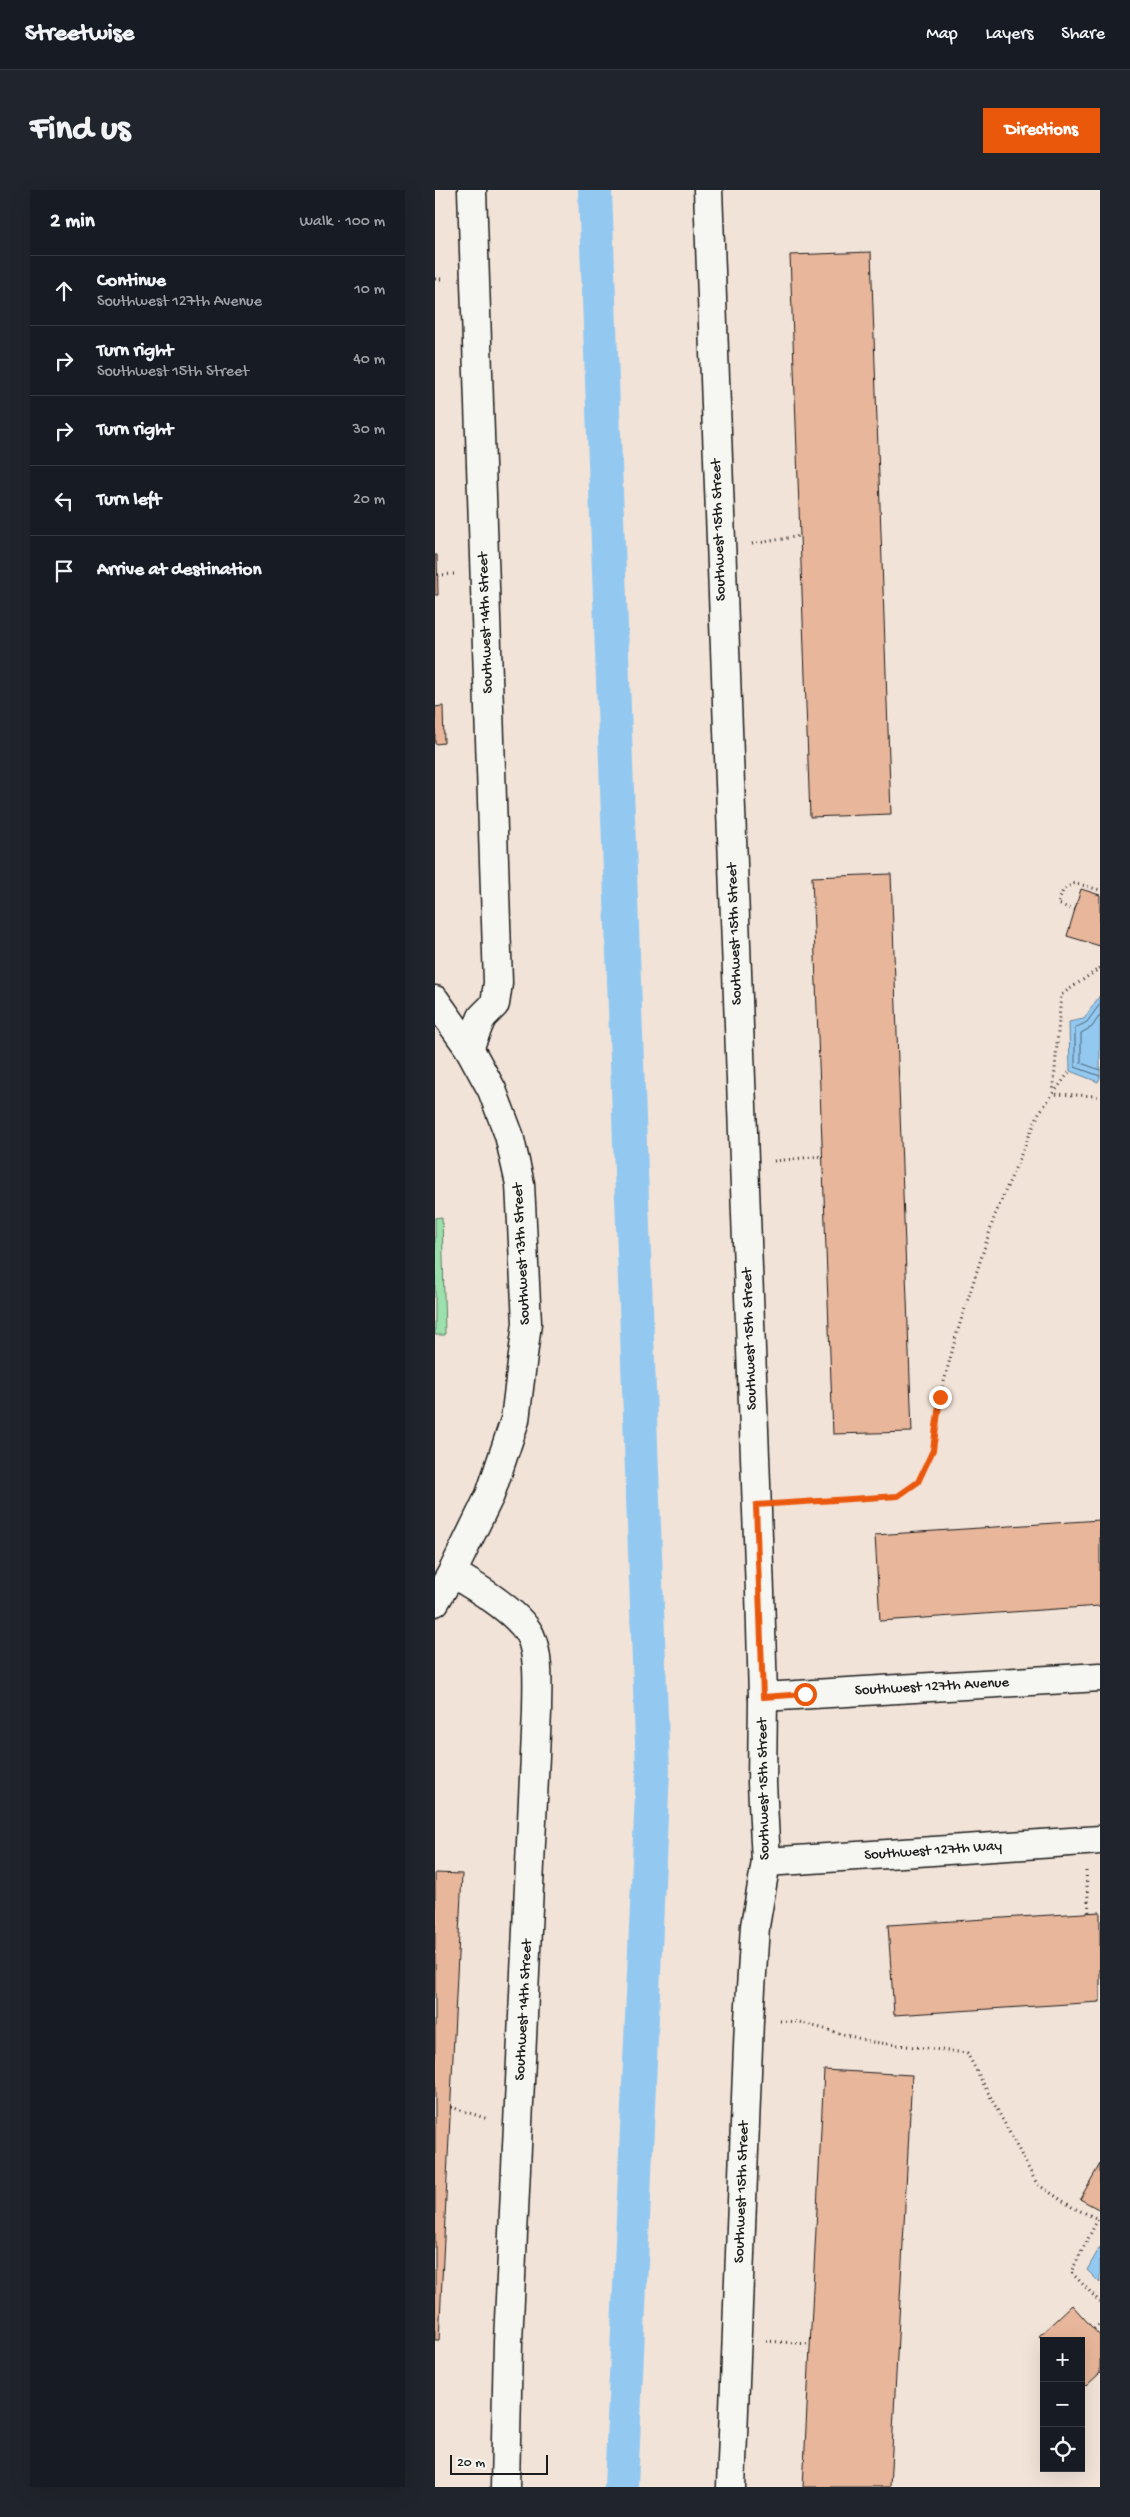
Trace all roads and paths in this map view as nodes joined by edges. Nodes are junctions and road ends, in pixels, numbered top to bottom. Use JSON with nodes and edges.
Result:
{"nodes":[{"id":1,"x":471,"y":190,"type":"edge"},
{"id":2,"x":708,"y":190,"type":"edge"},
{"id":3,"x":800,"y":536,"type":"dead end"},
{"id":4,"x":720,"y":549,"type":"junction"},
{"id":5,"x":1100,"y":890,"type":"edge"},
{"id":6,"x":1075,"y":910,"type":"dead end"},
{"id":7,"x":1100,"y":968,"type":"edge"},
{"id":8,"x":435,"y":1000,"type":"edge"},
{"id":9,"x":469,"y":1048,"type":"junction"},
{"id":10,"x":1070,"y":1071,"type":"dead end"},
{"id":11,"x":1053,"y":1094,"type":"junction"},
{"id":12,"x":1100,"y":1096,"type":"edge"},
{"id":13,"x":823,"y":1156,"type":"dead end"},
{"id":14,"x":743,"y":1165,"type":"junction"},
{"id":15,"x":756,"y":1505,"type":"junction"},
{"id":16,"x":452,"y":1573,"type":"junction"},
{"id":17,"x":435,"y":1602,"type":"edge"},
{"id":18,"x":1100,"y":1677,"type":"edge"},
{"id":19,"x":763,"y":1697,"type":"junction"},
{"id":20,"x":1092,"y":1841,"type":"edge"},
{"id":21,"x":766,"y":1862,"type":"junction"},
{"id":22,"x":1089,"y":1913,"type":"dead end"},
{"id":23,"x":749,"y":2020,"type":"junction"},
{"id":24,"x":451,"y":2107,"type":"dead end"},
{"id":25,"x":519,"y":2122,"type":"junction"},
{"id":26,"x":1099,"y":2219,"type":"edge"},
{"id":27,"x":1100,"y":2302,"type":"edge"},
{"id":28,"x":1100,"y":2324,"type":"edge"},
{"id":29,"x":1094,"y":2329,"type":"dead end"},
{"id":30,"x":737,"y":2339,"type":"junction"},
{"id":31,"x":810,"y":2344,"type":"dead end"},
{"id":32,"x":505,"y":2487,"type":"edge"},
{"id":33,"x":731,"y":2487,"type":"edge"}],
"edges":[{"from":1,"to":9,"type":"street","name":"Southwest 14th Street"},
{"from":2,"to":4,"type":"street","name":"Southwest 15th Street"},
{"from":3,"to":4,"type":"path"},
{"from":4,"to":14,"type":"street","name":"Southwest 15th Street"},
{"from":5,"to":6,"type":"path"},
{"from":7,"to":11,"type":"path"},
{"from":8,"to":9,"type":"street","name":"Southwest 13th Street"},
{"from":9,"to":16,"type":"street","name":"Southwest 13th Street"},
{"from":10,"to":11,"type":"path"},
{"from":11,"to":12,"type":"path"},
{"from":11,"to":15,"type":"path"},
{"from":13,"to":14,"type":"path"},
{"from":14,"to":15,"type":"street","name":"Southwest 15th Street"},
{"from":15,"to":19,"type":"street","name":"Southwest 15th Street"},
{"from":16,"to":17,"type":"street","name":"Southwest 13th Street"},
{"from":16,"to":25,"type":"street","name":"Southwest 14th Street"},
{"from":18,"to":19,"type":"street","name":"Southwest 127th Avenue"},
{"from":19,"to":21,"type":"street","name":"Southwest 15th Street"},
{"from":20,"to":21,"type":"street","name":"Southwest 127th Way"},
{"from":20,"to":22,"type":"path"},
{"from":21,"to":23,"type":"street","name":"Southwest 15th Street"},
{"from":23,"to":26,"type":"path"},
{"from":23,"to":30,"type":"street","name":"Southwest 15th Street"},
{"from":24,"to":25,"type":"path"},
{"from":25,"to":32,"type":"street","name":"Southwest 14th Street"},
{"from":26,"to":27,"type":"path"},
{"from":28,"to":29,"type":"path"},
{"from":30,"to":31,"type":"path"},
{"from":30,"to":33,"type":"street","name":"Southwest 15th Street"}]}
